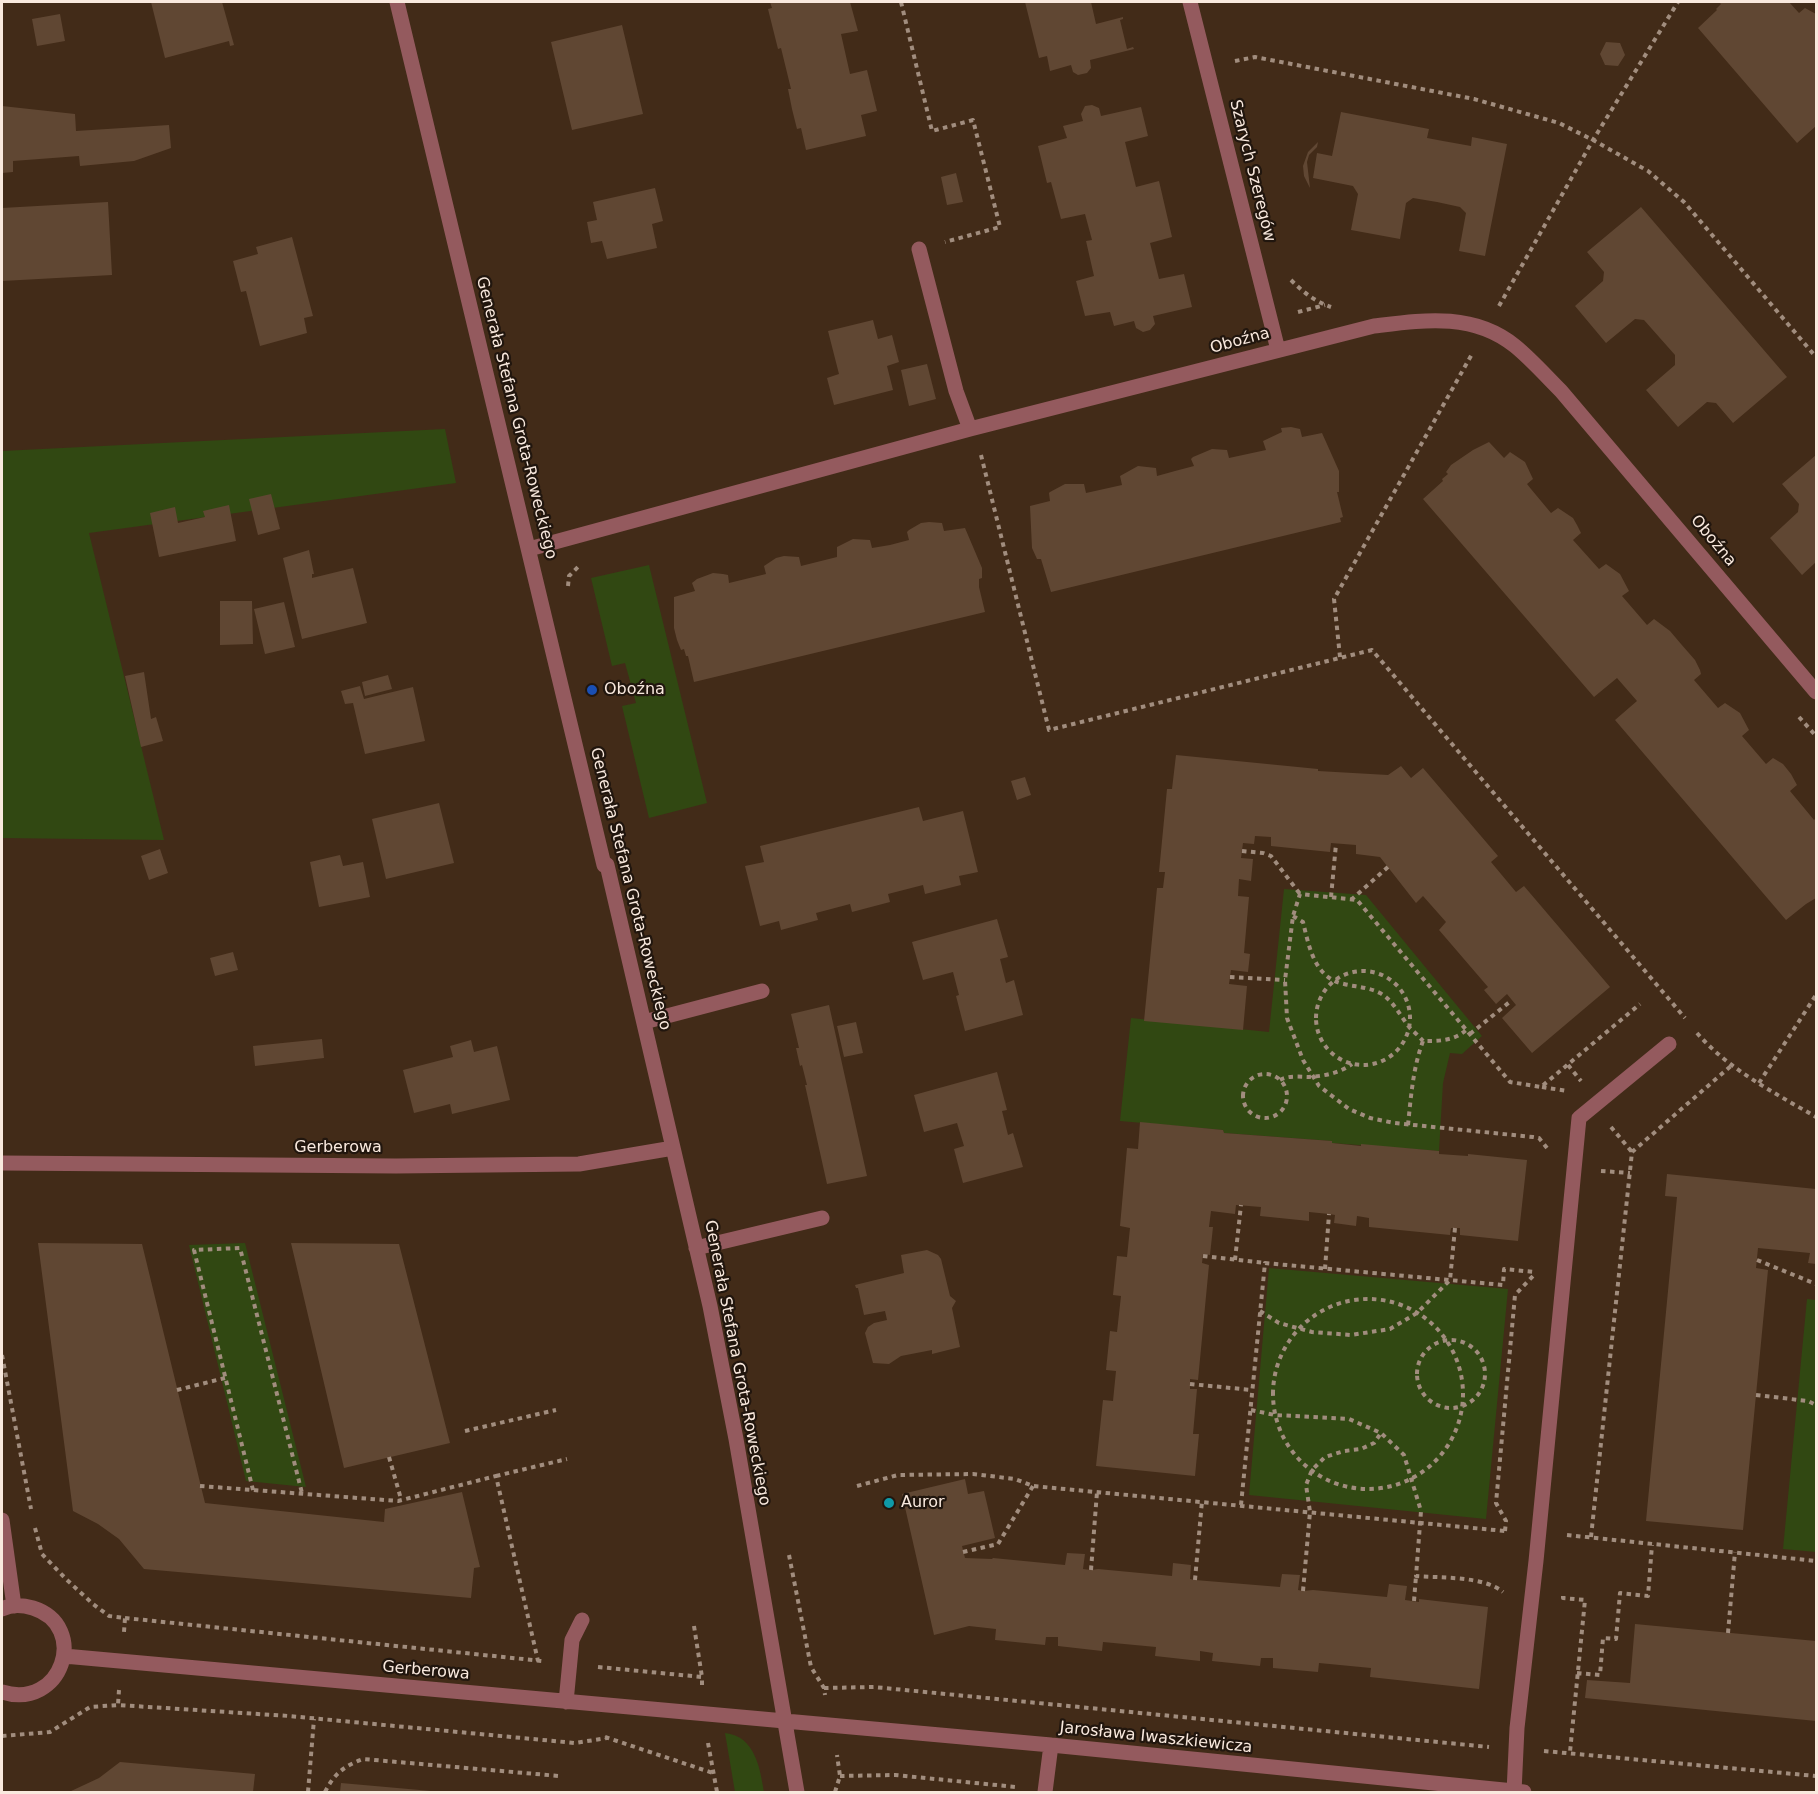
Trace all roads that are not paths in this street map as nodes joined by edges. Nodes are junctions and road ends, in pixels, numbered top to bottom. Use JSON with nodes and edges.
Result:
{"nodes":[{"id":1,"x":397,"y":2,"type":"edge"},
{"id":2,"x":1190,"y":2,"type":"edge"},
{"id":3,"x":919,"y":249,"type":"road end"},
{"id":4,"x":1278,"y":350,"type":"junction"},
{"id":5,"x":970,"y":429,"type":"junction"},
{"id":6,"x":529,"y":549,"type":"junction"},
{"id":7,"x":1816,"y":692,"type":"edge"},
{"id":8,"x":762,"y":991,"type":"dead end"},
{"id":9,"x":644,"y":1022,"type":"junction"},
{"id":10,"x":1669,"y":1044,"type":"dead end"},
{"id":11,"x":673,"y":1148,"type":"junction"},
{"id":12,"x":2,"y":1163,"type":"edge"},
{"id":13,"x":822,"y":1218,"type":"dead end"},
{"id":14,"x":696,"y":1248,"type":"junction"},
{"id":15,"x":2,"y":1520,"type":"edge"},
{"id":16,"x":8,"y":1607,"type":"edge"},
{"id":17,"x":582,"y":1620,"type":"dead end"},
{"id":18,"x":64,"y":1656,"type":"junction"},
{"id":19,"x":2,"y":1692,"type":"edge"},
{"id":20,"x":566,"y":1702,"type":"junction"},
{"id":21,"x":785,"y":1721,"type":"junction"},
{"id":22,"x":1051,"y":1745,"type":"junction"},
{"id":23,"x":1046,"y":1791,"type":"edge"},
{"id":24,"x":797,"y":1792,"type":"edge"},
{"id":25,"x":1519,"y":1792,"type":"edge"}],
"edges":[{"from":1,"to":6,"type":"street","name":"Generała Stefana Grota-Roweckiego"},
{"from":2,"to":4,"type":"street","name":"Szarych Szeregów"},
{"from":3,"to":5,"type":"street"},
{"from":4,"to":5,"type":"street","name":"Oboźna"},
{"from":4,"to":7,"type":"street","name":"Oboźna"},
{"from":5,"to":6,"type":"street","name":"Oboźna"},
{"from":6,"to":9,"type":"street","name":"Generała Stefana Grota-Roweckiego"},
{"from":8,"to":9,"type":"street"},
{"from":9,"to":11,"type":"street","name":"Generała Stefana Grota-Roweckiego"},
{"from":10,"to":25,"type":"street"},
{"from":11,"to":12,"type":"street","name":"Gerberowa"},
{"from":11,"to":14,"type":"street","name":"Generała Stefana Grota-Roweckiego"},
{"from":13,"to":14,"type":"street"},
{"from":14,"to":21,"type":"street","name":"Generała Stefana Grota-Roweckiego"},
{"from":15,"to":16,"type":"street"},
{"from":16,"to":18,"type":"street"},
{"from":17,"to":20,"type":"street"},
{"from":18,"to":19,"type":"street"},
{"from":18,"to":20,"type":"street","name":"Gerberowa"},
{"from":20,"to":21,"type":"street","name":"Gerberowa"},
{"from":21,"to":22,"type":"street","name":"Jarosława Iwaszkiewicza"},
{"from":21,"to":24,"type":"street","name":"Generała Stefana Grota-Roweckiego"},
{"from":22,"to":23,"type":"street"},
{"from":22,"to":25,"type":"street","name":"Jarosława Iwaszkiewicza"}]}
